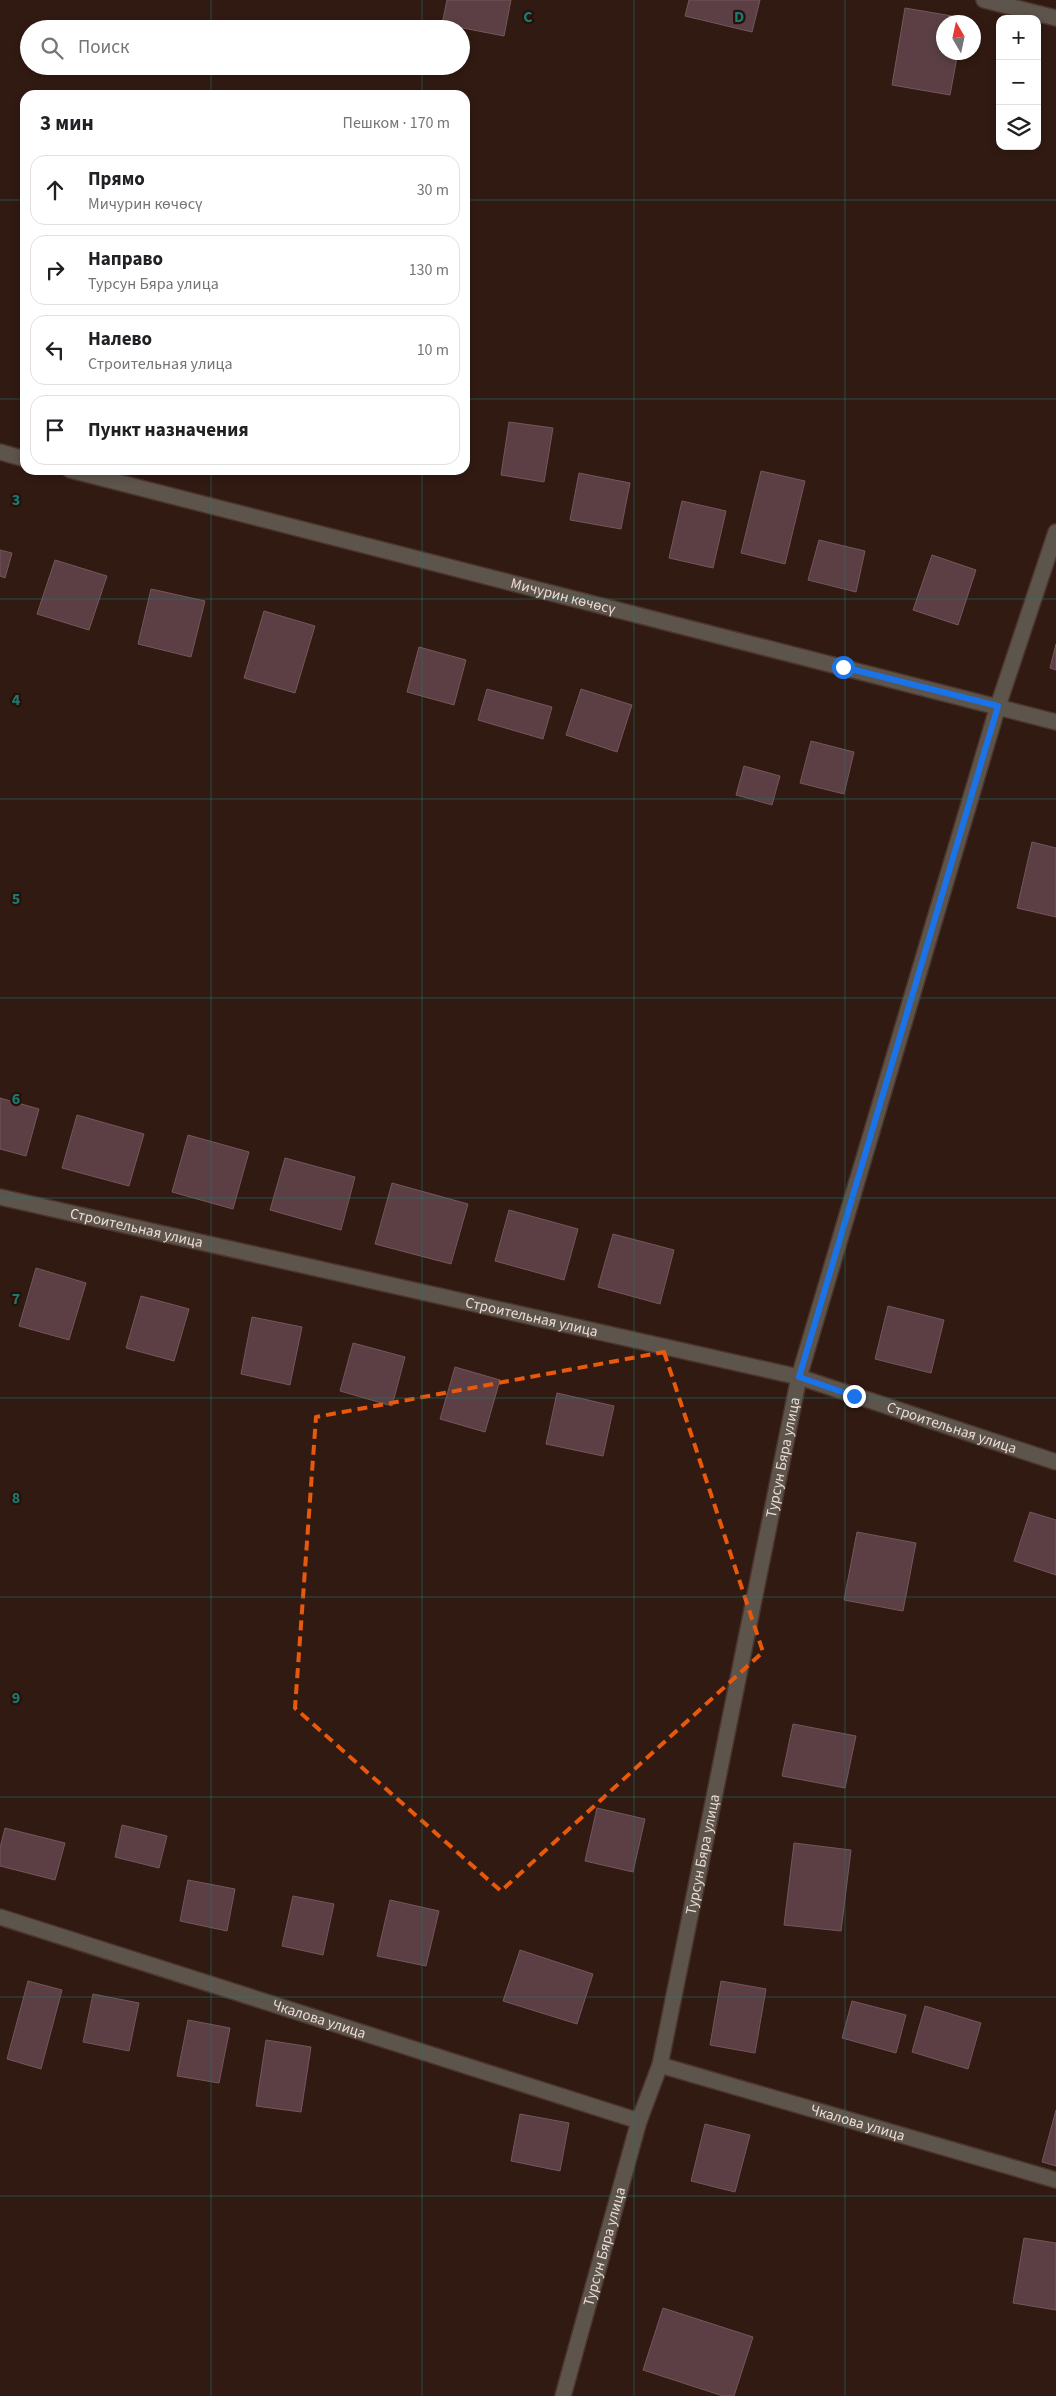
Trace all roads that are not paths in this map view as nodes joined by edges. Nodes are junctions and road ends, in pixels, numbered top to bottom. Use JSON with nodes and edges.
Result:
{"nodes":[{"id":1,"x":984,"y":0,"type":"edge"},
{"id":2,"x":1056,"y":18,"type":"edge"},
{"id":3,"x":0,"y":452,"type":"edge"},
{"id":4,"x":20,"y":458,"type":"edge"},
{"id":5,"x":90,"y":475,"type":"edge"},
{"id":6,"x":1056,"y":532,"type":"edge"},
{"id":7,"x":998,"y":706,"type":"junction"},
{"id":8,"x":1056,"y":722,"type":"edge"},
{"id":9,"x":0,"y":1197,"type":"edge"},
{"id":10,"x":799,"y":1377,"type":"junction"},
{"id":11,"x":1056,"y":1462,"type":"edge"},
{"id":12,"x":0,"y":1918,"type":"edge"},
{"id":13,"x":660,"y":2065,"type":"junction"},
{"id":14,"x":639,"y":2121,"type":"junction"},
{"id":15,"x":1056,"y":2180,"type":"edge"},
{"id":16,"x":563,"y":2396,"type":"edge"}],
"edges":[{"from":1,"to":2,"type":"street"},
{"from":3,"to":4,"type":"street"},
{"from":5,"to":7,"type":"street","name":"Мичурин көчөсү"},
{"from":6,"to":7,"type":"street","name":"Турсун Бяра улица"},
{"from":7,"to":8,"type":"street","name":"Мичурин көчөсү"},
{"from":7,"to":10,"type":"street","name":"Турсун Бяра улица"},
{"from":9,"to":10,"type":"street","name":"Строительная улица"},
{"from":10,"to":11,"type":"street","name":"Строительная улица"},
{"from":10,"to":13,"type":"street","name":"Турсун Бяра улица"},
{"from":12,"to":14,"type":"street","name":"Чкалова улица"},
{"from":13,"to":14,"type":"street","name":"Турсун Бяра улица"},
{"from":13,"to":15,"type":"street","name":"Чкалова улица"},
{"from":14,"to":16,"type":"street","name":"Турсун Бяра улица"}]}
